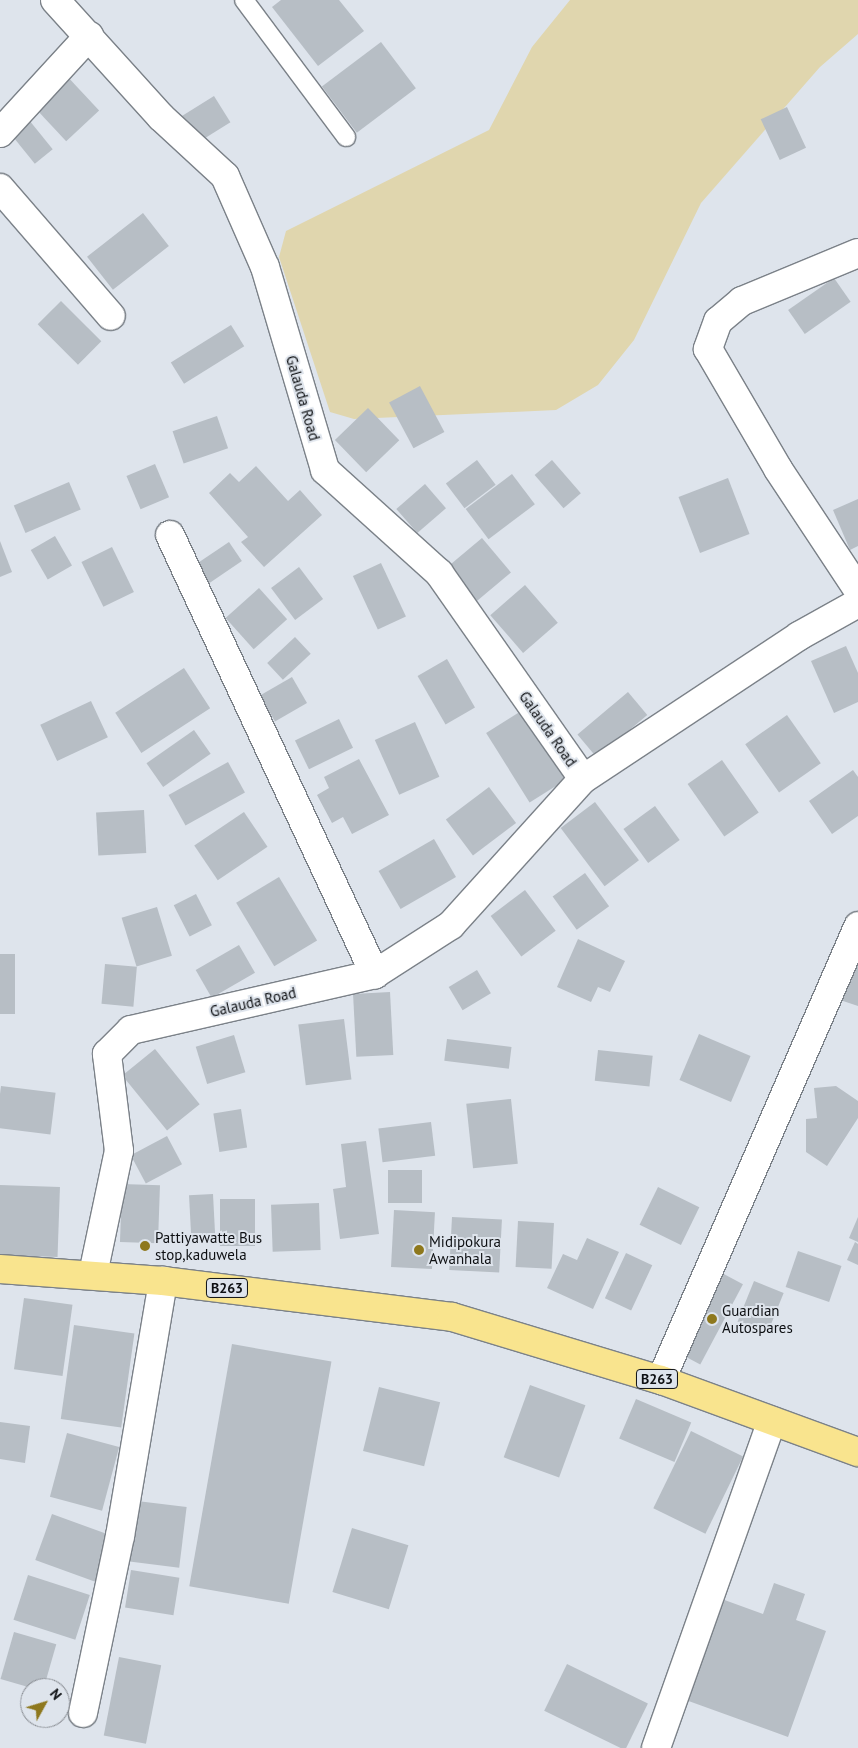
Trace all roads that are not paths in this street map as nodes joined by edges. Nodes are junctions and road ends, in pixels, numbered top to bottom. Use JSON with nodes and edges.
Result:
{"nodes":[{"id":1,"x":55,"y":0,"type":"edge"},
{"id":2,"x":244,"y":0,"type":"edge"},
{"id":3,"x":89,"y":36,"type":"junction"},
{"id":4,"x":0,"y":133,"type":"edge"},
{"id":5,"x":346,"y":137,"type":"dead end"},
{"id":6,"x":0,"y":188,"type":"edge"},
{"id":7,"x":858,"y":252,"type":"edge"},
{"id":8,"x":111,"y":316,"type":"dead end"},
{"id":9,"x":170,"y":535,"type":"dead end"},
{"id":10,"x":858,"y":590,"type":"edge"},
{"id":11,"x":858,"y":603,"type":"edge"},
{"id":12,"x":582,"y":779,"type":"junction"},
{"id":13,"x":858,"y":926,"type":"edge"},
{"id":14,"x":375,"y":974,"type":"junction"},
{"id":15,"x":0,"y":1269,"type":"edge"},
{"id":16,"x":93,"y":1274,"type":"junction"},
{"id":17,"x":163,"y":1280,"type":"junction"},
{"id":18,"x":662,"y":1380,"type":"junction"},
{"id":19,"x":772,"y":1421,"type":"junction"},
{"id":20,"x":858,"y":1452,"type":"edge"},
{"id":21,"x":83,"y":1713,"type":"dead end"},
{"id":22,"x":656,"y":1748,"type":"edge"}],
"edges":[{"from":1,"to":3,"type":"street","name":"Galauda Road"},
{"from":2,"to":5,"type":"lane"},
{"from":3,"to":4,"type":"street"},
{"from":3,"to":12,"type":"street","name":"Galauda Road"},
{"from":6,"to":8,"type":"street"},
{"from":7,"to":10,"type":"street"},
{"from":9,"to":14,"type":"street"},
{"from":11,"to":12,"type":"street","name":"Galauda Road"},
{"from":12,"to":14,"type":"street","name":"Galauda Road"},
{"from":13,"to":18,"type":"street"},
{"from":14,"to":16,"type":"street","name":"Galauda Road"},
{"from":15,"to":16,"type":"main road","number":"B263"},
{"from":16,"to":17,"type":"main road","number":"B263"},
{"from":17,"to":18,"type":"main road","number":"B263"},
{"from":17,"to":21,"type":"street"},
{"from":18,"to":19,"type":"main road","number":"B263"},
{"from":19,"to":20,"type":"main road","number":"B263"},
{"from":19,"to":22,"type":"street"}]}
